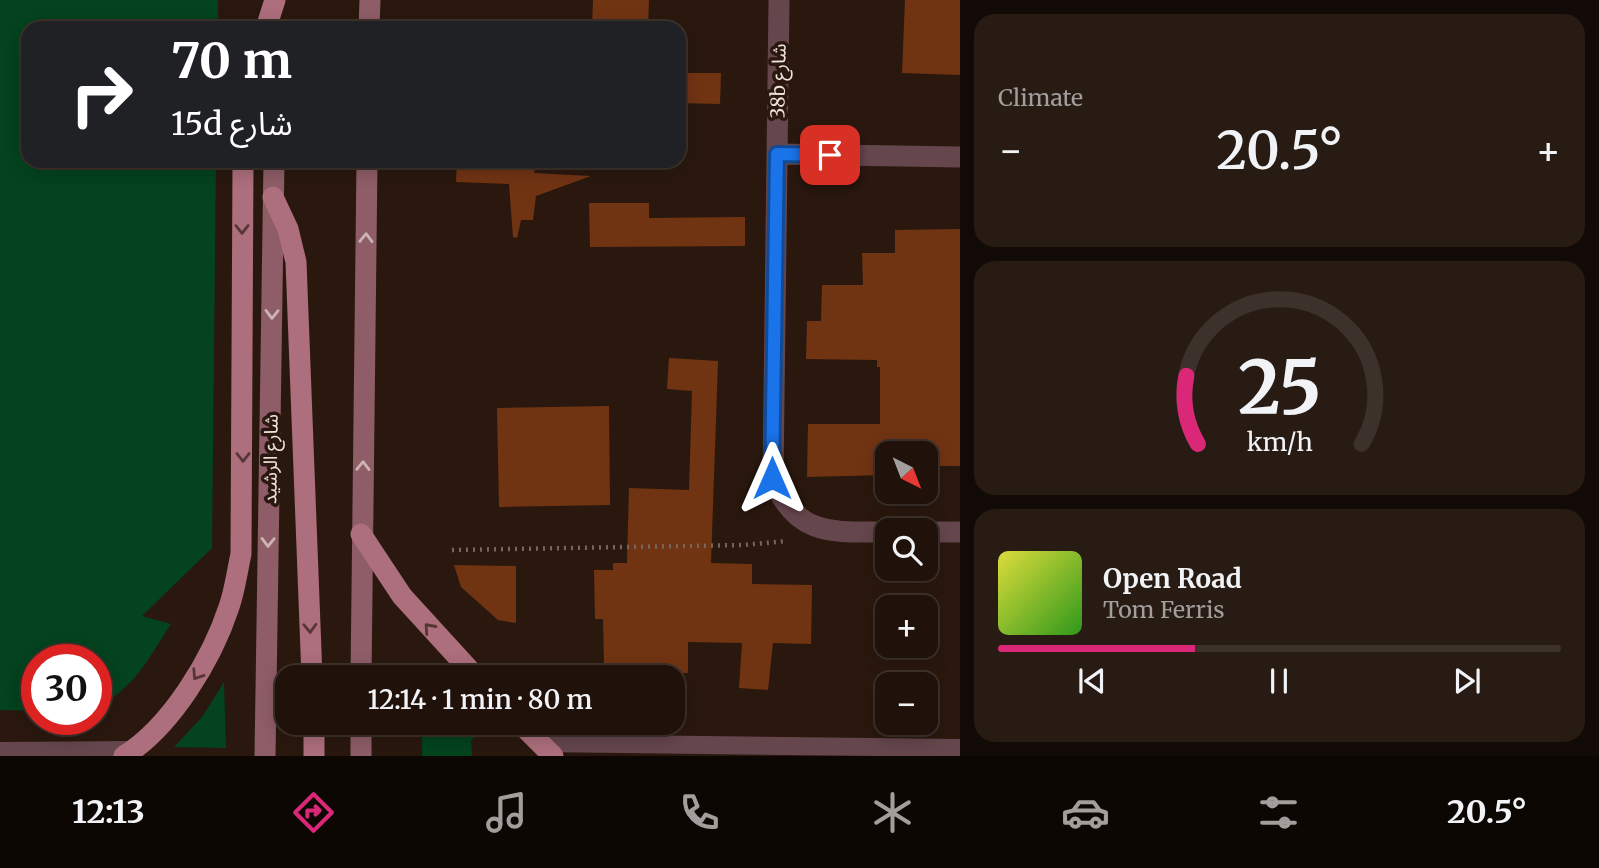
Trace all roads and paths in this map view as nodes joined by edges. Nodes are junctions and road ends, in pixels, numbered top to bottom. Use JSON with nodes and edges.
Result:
{"nodes":[{"id":1,"x":275,"y":0,"type":"edge"},
{"id":2,"x":370,"y":0,"type":"edge"},
{"id":3,"x":779,"y":0,"type":"edge"},
{"id":4,"x":268,"y":21,"type":"edge"},
{"id":5,"x":275,"y":21,"type":"edge"},
{"id":6,"x":369,"y":21,"type":"edge"},
{"id":7,"x":777,"y":154,"type":"junction"},
{"id":8,"x":960,"y":157,"type":"edge"},
{"id":9,"x":243,"y":168,"type":"edge"},
{"id":10,"x":274,"y":168,"type":"edge"},
{"id":11,"x":367,"y":168,"type":"edge"},
{"id":12,"x":274,"y":197,"type":"junction"},
{"id":13,"x":833,"y":531,"type":"junction"},
{"id":14,"x":875,"y":532,"type":"edge"},
{"id":15,"x":938,"y":532,"type":"edge"},
{"id":16,"x":960,"y":532,"type":"edge"},
{"id":17,"x":362,"y":534,"type":"junction"},
{"id":18,"x":452,"y":550,"type":"dead end"},
{"id":19,"x":312,"y":665,"type":"edge"},
{"id":20,"x":361,"y":665,"type":"edge"},
{"id":21,"x":465,"y":665,"type":"edge"},
{"id":22,"x":313,"y":735,"type":"edge"},
{"id":23,"x":361,"y":735,"type":"edge"},
{"id":24,"x":532,"y":735,"type":"edge"},
{"id":25,"x":960,"y":748,"type":"edge"},
{"id":26,"x":546,"y":750,"type":"edge"},
{"id":27,"x":0,"y":751,"type":"edge"},
{"id":28,"x":129,"y":753,"type":"edge"},
{"id":29,"x":265,"y":756,"type":"edge"},
{"id":30,"x":314,"y":756,"type":"edge"},
{"id":31,"x":361,"y":756,"type":"edge"}],
"edges":[{"from":1,"to":4,"type":"main road"},
{"from":1,"to":5,"type":"main road"},
{"from":2,"to":6,"type":"main road"},
{"from":3,"to":7,"type":"street","name":"38b شارع"},
{"from":7,"to":8,"type":"street"},
{"from":7,"to":13,"type":"street","name":"38b شارع"},
{"from":9,"to":28,"type":"main road","one_way":true},
{"from":10,"to":12,"type":"main road","name":"شارع الرشيد"},
{"from":17,"to":11,"type":"main road","one_way":true},
{"from":12,"to":19,"type":"main road","one_way":true},
{"from":12,"to":29,"type":"main road","name":"شارع الرشيد","one_way":true},
{"from":13,"to":14,"type":"street","name":"38b شارع"},
{"from":13,"to":18,"type":"path"},
{"from":15,"to":16,"type":"street"},
{"from":17,"to":20,"type":"main road"},
{"from":21,"to":17,"type":"main road","one_way":true},
{"from":22,"to":30,"type":"main road"},
{"from":23,"to":31,"type":"main road"},
{"from":24,"to":26,"type":"main road"},
{"from":25,"to":26,"type":"lane"},
{"from":27,"to":28,"type":"lane"}]}
